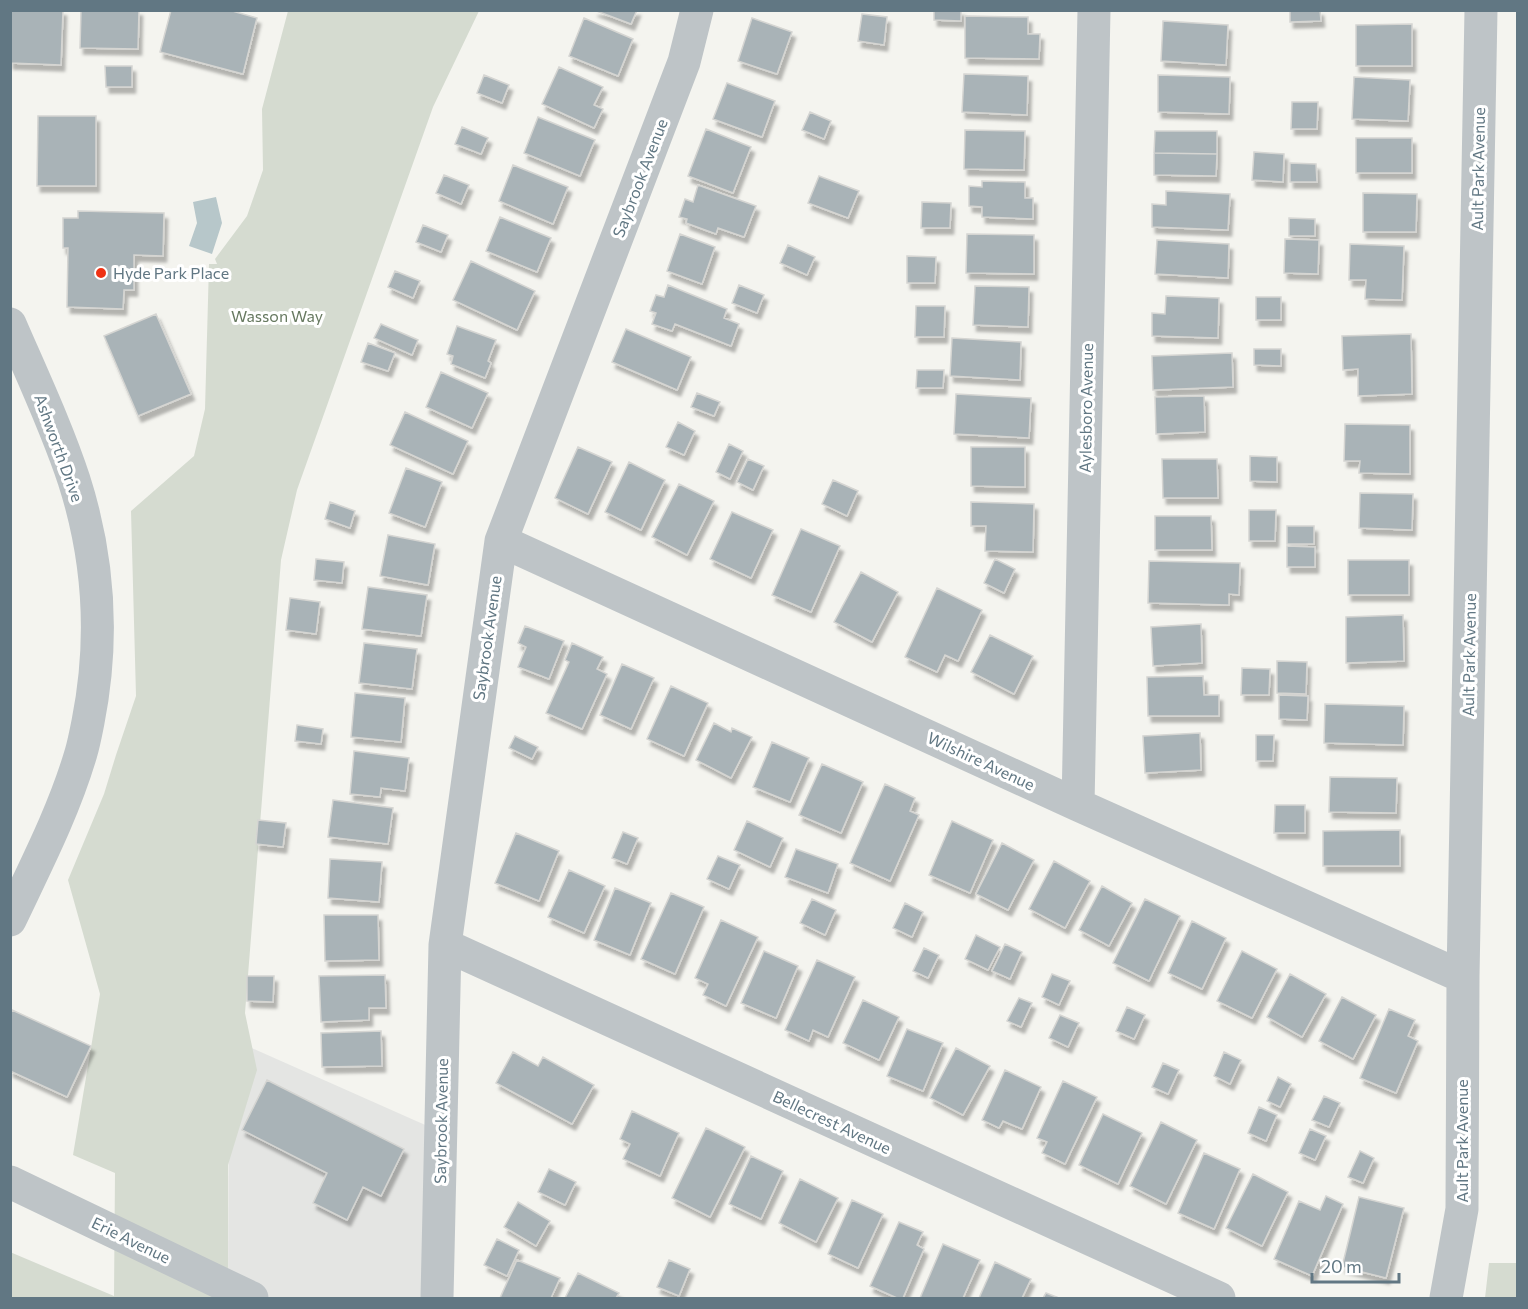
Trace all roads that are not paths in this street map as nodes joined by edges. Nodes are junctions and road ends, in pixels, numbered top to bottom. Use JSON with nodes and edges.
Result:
{"nodes":[{"id":1,"x":698,"y":10,"type":"edge"},
{"id":2,"x":1094,"y":10,"type":"edge"},
{"id":3,"x":1481,"y":10,"type":"edge"},
{"id":4,"x":10,"y":324,"type":"edge"},
{"id":5,"x":501,"y":541,"type":"junction"},
{"id":6,"x":1078,"y":805,"type":"junction"},
{"id":7,"x":10,"y":920,"type":"edge"},
{"id":8,"x":444,"y":945,"type":"junction"},
{"id":9,"x":1463,"y":977,"type":"junction"},
{"id":10,"x":10,"y":1182,"type":"edge"},
{"id":11,"x":247,"y":1296,"type":"edge"},
{"id":12,"x":437,"y":1299,"type":"edge"},
{"id":13,"x":1219,"y":1299,"type":"edge"},
{"id":14,"x":1446,"y":1299,"type":"edge"}],
"edges":[{"from":1,"to":5,"type":"street","name":"Saybrook Avenue"},
{"from":2,"to":6,"type":"street","name":"Aylesboro Avenue"},
{"from":3,"to":9,"type":"street","name":"Ault Park Avenue"},
{"from":4,"to":7,"type":"street","name":"Ashworth Drive"},
{"from":5,"to":6,"type":"street","name":"Wilshire Avenue"},
{"from":5,"to":8,"type":"street","name":"Saybrook Avenue"},
{"from":6,"to":9,"type":"street","name":"Wilshire Avenue"},
{"from":8,"to":12,"type":"street","name":"Saybrook Avenue"},
{"from":8,"to":13,"type":"street","name":"Bellecrest Avenue"},
{"from":9,"to":14,"type":"street","name":"Ault Park Avenue"},
{"from":10,"to":11,"type":"street","name":"Erie Avenue"}]}
